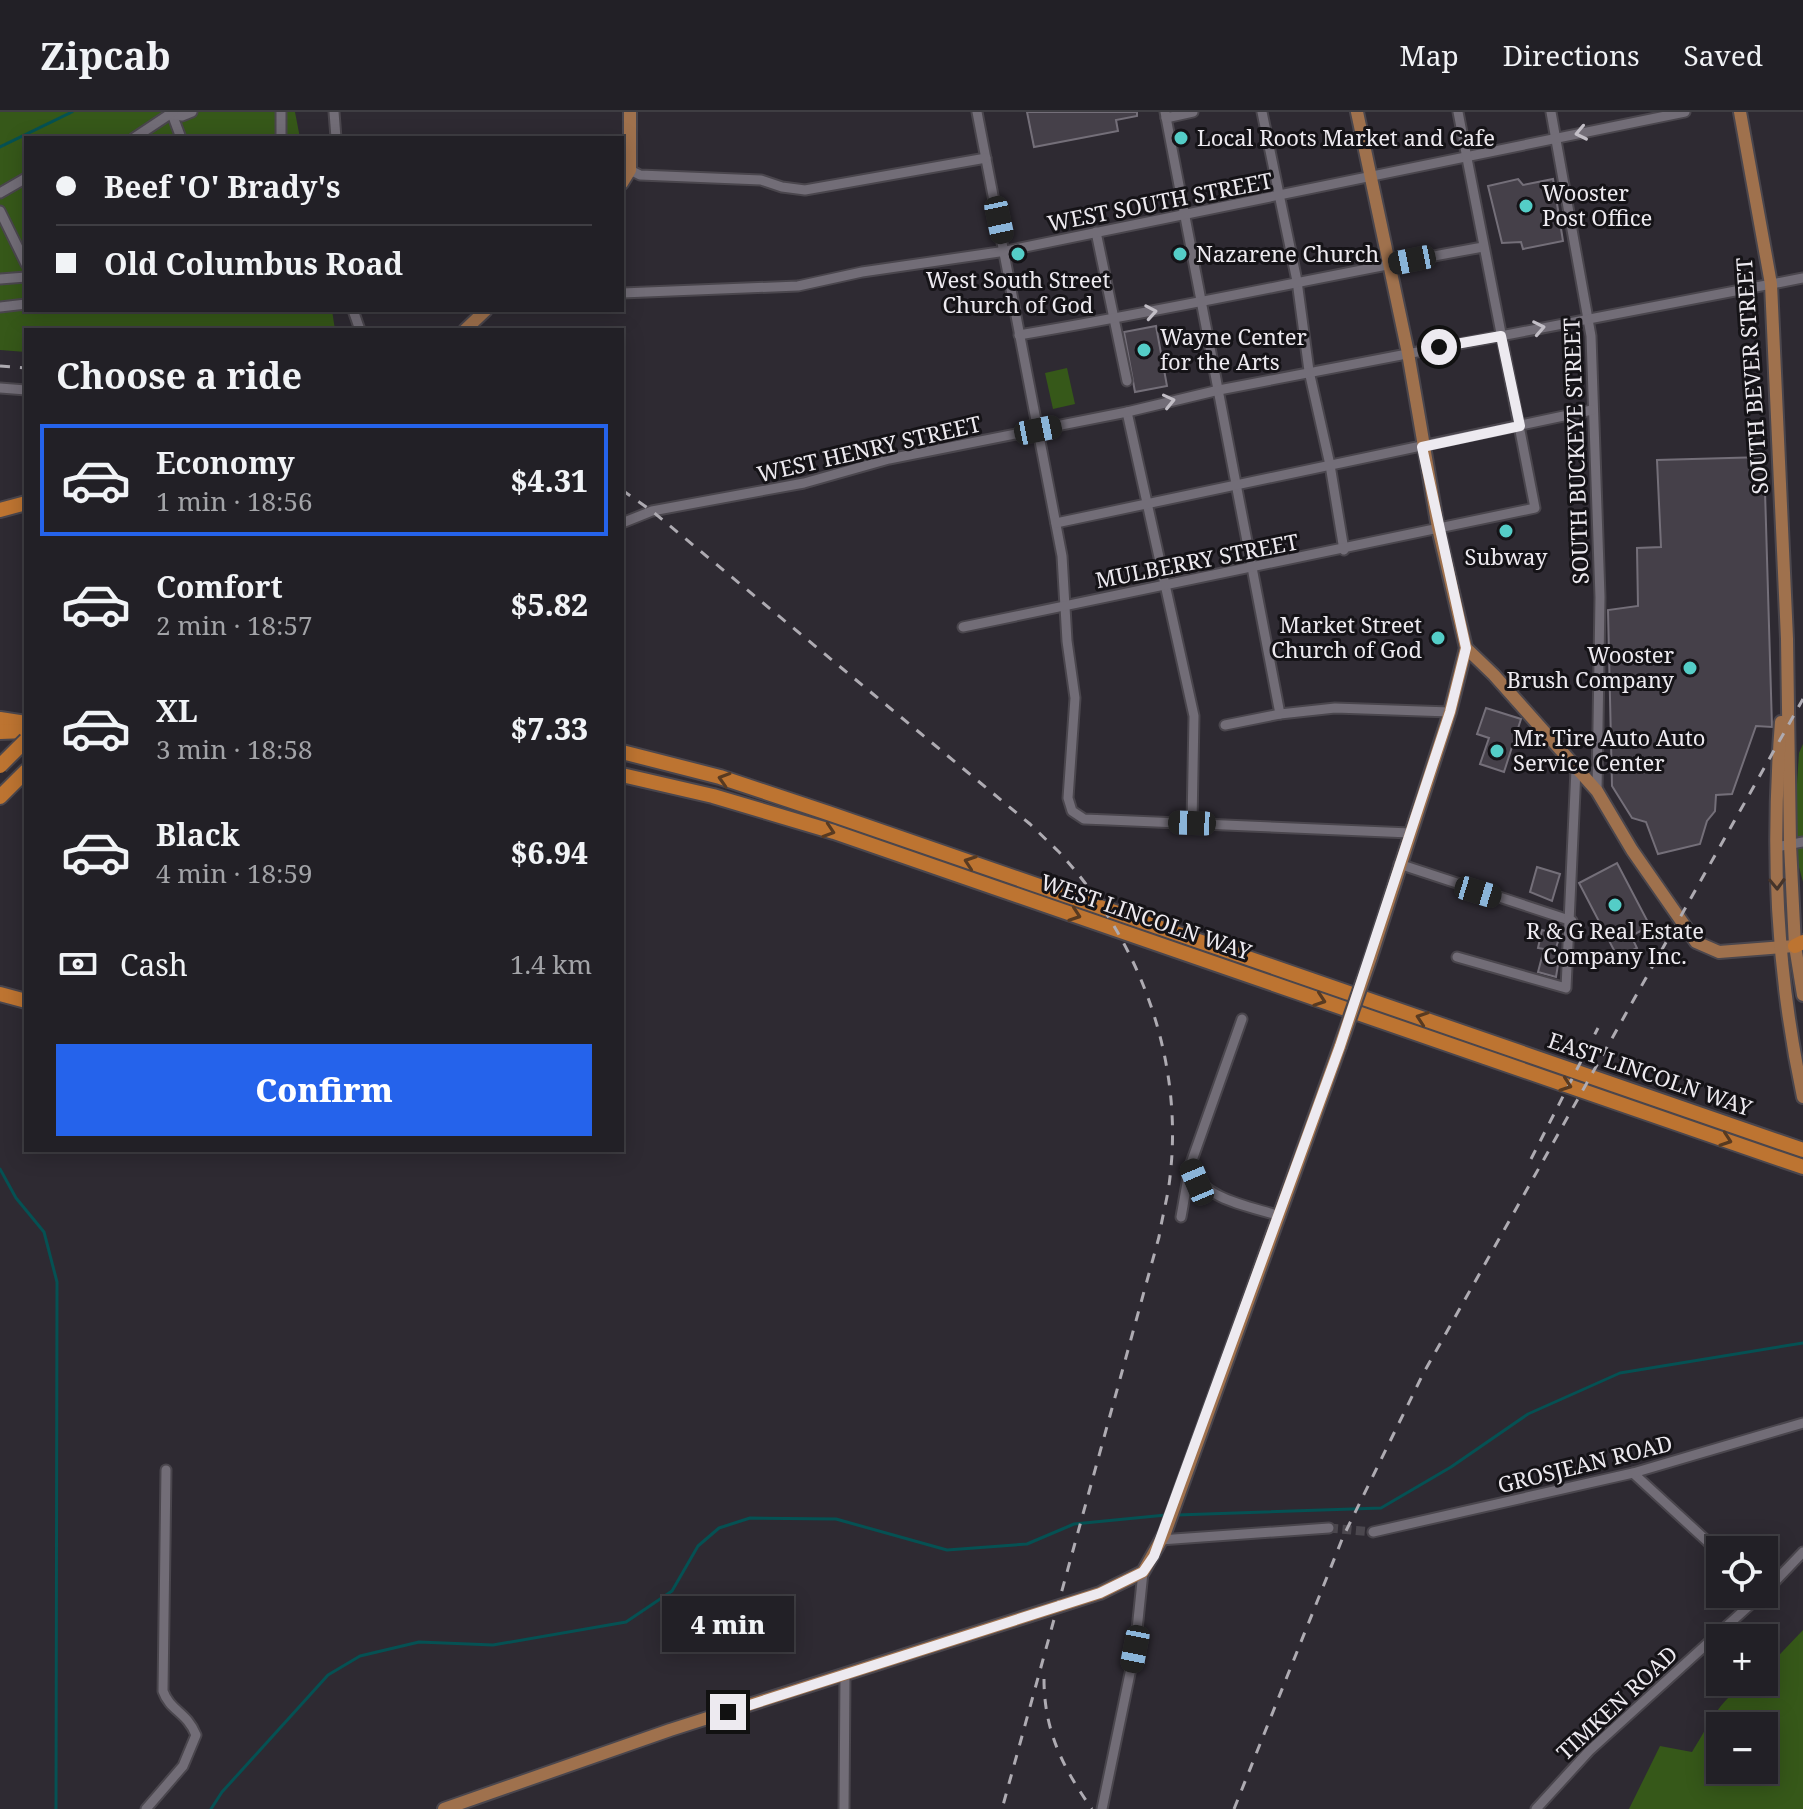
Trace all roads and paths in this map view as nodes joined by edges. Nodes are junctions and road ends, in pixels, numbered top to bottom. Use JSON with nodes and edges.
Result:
{"nodes":[{"id":1,"x":192,"y":112,"type":"edge"},
{"id":2,"x":281,"y":112,"type":"edge"},
{"id":3,"x":334,"y":112,"type":"edge"},
{"id":4,"x":630,"y":112,"type":"edge"},
{"id":5,"x":977,"y":112,"type":"edge"},
{"id":6,"x":1193,"y":112,"type":"edge"},
{"id":7,"x":1262,"y":112,"type":"edge"},
{"id":8,"x":1357,"y":112,"type":"edge"},
{"id":9,"x":1458,"y":112,"type":"edge"},
{"id":10,"x":1551,"y":112,"type":"edge"},
{"id":11,"x":1685,"y":112,"type":"edge"},
{"id":12,"x":1740,"y":112,"type":"edge"},
{"id":13,"x":172,"y":113,"type":"edge"},
{"id":14,"x":1166,"y":115,"type":"edge"},
{"id":15,"x":137,"y":136,"type":"edge"},
{"id":16,"x":180,"y":136,"type":"edge"},
{"id":17,"x":281,"y":136,"type":"edge"},
{"id":18,"x":336,"y":136,"type":"edge"},
{"id":19,"x":1556,"y":138,"type":"junction"},
{"id":20,"x":986,"y":158,"type":"junction"},
{"id":21,"x":1468,"y":158,"type":"junction"},
{"id":22,"x":630,"y":170,"type":"junction"},
{"id":23,"x":1370,"y":177,"type":"junction"},
{"id":24,"x":24,"y":179,"type":"edge"},
{"id":25,"x":624,"y":180,"type":"edge"},
{"id":26,"x":0,"y":193,"type":"edge"},
{"id":27,"x":1279,"y":196,"type":"junction"},
{"id":28,"x":0,"y":211,"type":"edge"},
{"id":29,"x":1186,"y":215,"type":"junction"},
{"id":30,"x":1096,"y":232,"type":"junction"},
{"id":31,"x":1483,"y":247,"type":"junction"},
{"id":32,"x":1006,"y":251,"type":"junction"},
{"id":33,"x":24,"y":260,"type":"edge"},
{"id":34,"x":1388,"y":264,"type":"junction"},
{"id":35,"x":24,"y":277,"type":"edge"},
{"id":36,"x":1803,"y":278,"type":"edge"},
{"id":37,"x":0,"y":279,"type":"edge"},
{"id":38,"x":1297,"y":281,"type":"junction"},
{"id":39,"x":1771,"y":284,"type":"junction"},
{"id":40,"x":624,"y":293,"type":"edge"},
{"id":41,"x":1201,"y":303,"type":"junction"},
{"id":42,"x":24,"y":304,"type":"edge"},
{"id":43,"x":0,"y":307,"type":"edge"},
{"id":44,"x":484,"y":312,"type":"edge"},
{"id":45,"x":1114,"y":319,"type":"junction"},
{"id":46,"x":1590,"y":319,"type":"junction"},
{"id":47,"x":467,"y":328,"type":"edge"},
{"id":48,"x":1019,"y":335,"type":"junction"},
{"id":49,"x":1501,"y":336,"type":"junction"},
{"id":50,"x":1408,"y":353,"type":"junction"},
{"id":51,"x":1309,"y":371,"type":"junction"},
{"id":52,"x":1127,"y":381,"type":"dead end"},
{"id":53,"x":0,"y":388,"type":"edge"},
{"id":54,"x":24,"y":390,"type":"edge"},
{"id":55,"x":1219,"y":390,"type":"junction"},
{"id":56,"x":1592,"y":410,"type":"junction"},
{"id":57,"x":1127,"y":412,"type":"junction"},
{"id":58,"x":1520,"y":426,"type":"junction"},
{"id":59,"x":1038,"y":430,"type":"junction"},
{"id":60,"x":1422,"y":447,"type":"junction"},
{"id":61,"x":1330,"y":465,"type":"junction"},
{"id":62,"x":1237,"y":484,"type":"junction"},
{"id":63,"x":24,"y":494,"type":"edge"},
{"id":64,"x":0,"y":500,"type":"edge"},
{"id":65,"x":24,"y":504,"type":"edge"},
{"id":66,"x":1147,"y":504,"type":"junction"},
{"id":67,"x":0,"y":510,"type":"edge"},
{"id":68,"x":624,"y":522,"type":"edge"},
{"id":69,"x":1056,"y":523,"type":"junction"},
{"id":70,"x":1438,"y":528,"type":"junction"},
{"id":71,"x":1345,"y":550,"type":"junction"},
{"id":72,"x":1252,"y":569,"type":"junction"},
{"id":73,"x":1165,"y":587,"type":"junction"},
{"id":74,"x":1064,"y":605,"type":"junction"},
{"id":75,"x":963,"y":627,"type":"dead end"},
{"id":76,"x":1787,"y":639,"type":"junction"},
{"id":77,"x":1466,"y":648,"type":"junction"},
{"id":78,"x":1450,"y":712,"type":"junction"},
{"id":79,"x":1280,"y":714,"type":"junction"},
{"id":80,"x":0,"y":719,"type":"edge"},
{"id":81,"x":24,"y":723,"type":"edge"},
{"id":82,"x":1225,"y":725,"type":"dead end"},
{"id":83,"x":24,"y":731,"type":"edge"},
{"id":84,"x":0,"y":732,"type":"edge"},
{"id":85,"x":24,"y":742,"type":"edge"},
{"id":86,"x":624,"y":753,"type":"edge"},
{"id":87,"x":24,"y":763,"type":"edge"},
{"id":88,"x":0,"y":766,"type":"edge"},
{"id":89,"x":1576,"y":769,"type":"junction"},
{"id":90,"x":24,"y":770,"type":"edge"},
{"id":91,"x":24,"y":772,"type":"edge"},
{"id":92,"x":624,"y":776,"type":"edge"},
{"id":93,"x":624,"y":782,"type":"edge"},
{"id":94,"x":1597,"y":791,"type":"junction"},
{"id":95,"x":0,"y":797,"type":"edge"},
{"id":96,"x":754,"y":808,"type":"junction"},
{"id":97,"x":1192,"y":823,"type":"junction"},
{"id":98,"x":1410,"y":833,"type":"junction"},
{"id":99,"x":1796,"y":843,"type":"edge"},
{"id":100,"x":1776,"y":847,"type":"junction"},
{"id":101,"x":1399,"y":864,"type":"junction"},
{"id":102,"x":1572,"y":921,"type":"junction"},
{"id":103,"x":1800,"y":946,"type":"edge"},
{"id":104,"x":1779,"y":947,"type":"junction"},
{"id":105,"x":1457,"y":957,"type":"dead end"},
{"id":106,"x":0,"y":985,"type":"edge"},
{"id":107,"x":24,"y":991,"type":"edge"},
{"id":108,"x":0,"y":994,"type":"edge"},
{"id":109,"x":1803,"y":995,"type":"edge"},
{"id":110,"x":24,"y":1000,"type":"edge"},
{"id":111,"x":1242,"y":1019,"type":"dead end"},
{"id":112,"x":1483,"y":1039,"type":"junction"},
{"id":113,"x":1803,"y":1097,"type":"edge"},
{"id":114,"x":1652,"y":1115,"type":"joint"},
{"id":115,"x":1803,"y":1141,"type":"edge"},
{"id":116,"x":1803,"y":1150,"type":"edge"},
{"id":117,"x":1190,"y":1166,"type":"junction"},
{"id":118,"x":1803,"y":1167,"type":"edge"},
{"id":119,"x":1280,"y":1216,"type":"junction"},
{"id":120,"x":1181,"y":1217,"type":"dead end"},
{"id":121,"x":1803,"y":1423,"type":"edge"},
{"id":122,"x":166,"y":1470,"type":"dead end"},
{"id":123,"x":1633,"y":1473,"type":"junction"},
{"id":124,"x":1329,"y":1528,"type":"tunnel mouth"},
{"id":125,"x":1373,"y":1532,"type":"tunnel mouth"},
{"id":126,"x":1162,"y":1536,"type":"junction"},
{"id":127,"x":1706,"y":1540,"type":"edge"},
{"id":128,"x":1803,"y":1552,"type":"edge"},
{"id":129,"x":1143,"y":1572,"type":"junction"},
{"id":130,"x":1778,"y":1578,"type":"edge"},
{"id":131,"x":1747,"y":1608,"type":"edge"},
{"id":132,"x":845,"y":1676,"type":"junction"},
{"id":133,"x":146,"y":1809,"type":"edge"},
{"id":134,"x":444,"y":1809,"type":"edge"},
{"id":135,"x":844,"y":1809,"type":"edge"},
{"id":136,"x":1102,"y":1809,"type":"edge"},
{"id":137,"x":1536,"y":1809,"type":"edge"}],
"edges":[{"from":1,"to":13,"type":"street"},
{"from":2,"to":17,"type":"street"},
{"from":3,"to":18,"type":"street"},
{"from":4,"to":22,"type":"main road"},
{"from":5,"to":20,"type":"street"},
{"from":6,"to":14,"type":"street"},
{"from":7,"to":27,"type":"street"},
{"from":8,"to":23,"type":"main road"},
{"from":9,"to":21,"type":"street"},
{"from":10,"to":19,"type":"street","name":"SOUTH BUCKEYE STREET"},
{"from":11,"to":19,"type":"street","name":"WEST SOUTH STREET","one_way":true},
{"from":12,"to":39,"type":"main road","name":"SOUTH BEVER STREET"},
{"from":13,"to":15,"type":"street"},
{"from":13,"to":16,"type":"street"},
{"from":14,"to":29,"type":"street"},
{"from":19,"to":21,"type":"street","name":"WEST SOUTH STREET"},
{"from":19,"to":46,"type":"street","name":"SOUTH BUCKEYE STREET"},
{"from":20,"to":22,"type":"street"},
{"from":20,"to":32,"type":"street"},
{"from":21,"to":23,"type":"street","name":"WEST SOUTH STREET"},
{"from":21,"to":31,"type":"street"},
{"from":22,"to":25,"type":"main road"},
{"from":23,"to":27,"type":"street","name":"WEST SOUTH STREET"},
{"from":23,"to":34,"type":"main road"},
{"from":24,"to":26,"type":"street"},
{"from":27,"to":29,"type":"street","name":"WEST SOUTH STREET"},
{"from":27,"to":38,"type":"street"},
{"from":28,"to":33,"type":"street"},
{"from":29,"to":30,"type":"street","name":"WEST SOUTH STREET"},
{"from":29,"to":41,"type":"street"},
{"from":30,"to":32,"type":"street","name":"WEST SOUTH STREET"},
{"from":30,"to":45,"type":"street"},
{"from":31,"to":34,"type":"street"},
{"from":31,"to":49,"type":"street"},
{"from":32,"to":40,"type":"street","name":"WEST SOUTH STREET"},
{"from":32,"to":48,"type":"street"},
{"from":34,"to":38,"type":"street"},
{"from":34,"to":50,"type":"main road"},
{"from":35,"to":37,"type":"street"},
{"from":36,"to":39,"type":"street","name":"WEST HENRY STREET"},
{"from":38,"to":41,"type":"street"},
{"from":38,"to":51,"type":"street"},
{"from":39,"to":46,"type":"street","name":"WEST HENRY STREET"},
{"from":39,"to":76,"type":"main road","name":"SOUTH BEVER STREET"},
{"from":45,"to":41,"type":"street","one_way":true},
{"from":41,"to":55,"type":"street"},
{"from":42,"to":43,"type":"street"},
{"from":44,"to":47,"type":"main road"},
{"from":45,"to":48,"type":"street"},
{"from":45,"to":52,"type":"street"},
{"from":49,"to":46,"type":"street","name":"WEST HENRY STREET","one_way":true},
{"from":46,"to":56,"type":"street","name":"SOUTH BUCKEYE STREET"},
{"from":48,"to":59,"type":"street"},
{"from":49,"to":50,"type":"street","name":"WEST HENRY STREET"},
{"from":49,"to":58,"type":"street"},
{"from":50,"to":51,"type":"street","name":"WEST HENRY STREET"},
{"from":50,"to":60,"type":"main road"},
{"from":51,"to":55,"type":"street","name":"WEST HENRY STREET"},
{"from":51,"to":61,"type":"street"},
{"from":53,"to":54,"type":"street"},
{"from":57,"to":55,"type":"street","name":"WEST HENRY STREET","one_way":true},
{"from":55,"to":62,"type":"street"},
{"from":56,"to":58,"type":"street"},
{"from":56,"to":94,"type":"street","name":"SOUTH BUCKEYE STREET"},
{"from":57,"to":59,"type":"street","name":"WEST HENRY STREET"},
{"from":57,"to":66,"type":"street"},
{"from":58,"to":60,"type":"street"},
{"from":58,"to":70,"type":"street","name":"MULBERRY STREET"},
{"from":59,"to":68,"type":"street","name":"WEST HENRY STREET"},
{"from":59,"to":69,"type":"street"},
{"from":60,"to":61,"type":"street"},
{"from":60,"to":70,"type":"main road"},
{"from":61,"to":62,"type":"street"},
{"from":61,"to":71,"type":"street"},
{"from":62,"to":66,"type":"street"},
{"from":62,"to":72,"type":"street"},
{"from":63,"to":64,"type":"highway"},
{"from":65,"to":67,"type":"highway"},
{"from":66,"to":69,"type":"street"},
{"from":66,"to":73,"type":"street"},
{"from":69,"to":74,"type":"street"},
{"from":70,"to":71,"type":"street","name":"MULBERRY STREET"},
{"from":70,"to":77,"type":"main road"},
{"from":71,"to":72,"type":"street","name":"MULBERRY STREET"},
{"from":72,"to":73,"type":"street","name":"MULBERRY STREET"},
{"from":72,"to":79,"type":"street"},
{"from":73,"to":74,"type":"street","name":"MULBERRY STREET"},
{"from":73,"to":97,"type":"street"},
{"from":74,"to":75,"type":"street","name":"MULBERRY STREET"},
{"from":74,"to":97,"type":"street"},
{"from":76,"to":99,"type":"main road","name":"SOUTH BEVER STREET"},
{"from":76,"to":100,"type":"main road","name":"SOUTH BEVER STREET"},
{"from":77,"to":78,"type":"main road"},
{"from":77,"to":89,"type":"main road"},
{"from":78,"to":79,"type":"street"},
{"from":78,"to":98,"type":"main road"},
{"from":79,"to":82,"type":"street"},
{"from":80,"to":81,"type":"highway"},
{"from":83,"to":84,"type":"highway"},
{"from":85,"to":88,"type":"highway","bridge":true},
{"from":112,"to":86,"type":"highway","name":"WEST LINCOLN WAY","one_way":true},
{"from":87,"to":88,"type":"highway"},
{"from":88,"to":90,"type":"highway"},
{"from":89,"to":94,"type":"main road"},
{"from":89,"to":102,"type":"street"},
{"from":91,"to":95,"type":"highway"},
{"from":92,"to":96,"type":"highway","name":"WEST LINCOLN WAY"},
{"from":93,"to":96,"type":"highway"},
{"from":94,"to":104,"type":"main road"},
{"from":96,"to":114,"type":"highway","name":"WEST LINCOLN WAY","one_way":true},
{"from":97,"to":98,"type":"street"},
{"from":98,"to":101,"type":"main road"},
{"from":99,"to":100,"type":"street"},
{"from":99,"to":103,"type":"main road","name":"SOUTH BEVER STREET"},
{"from":100,"to":104,"type":"main road","name":"SOUTH BEVER STREET","one_way":true},
{"from":101,"to":102,"type":"street"},
{"from":101,"to":119,"type":"main road","bridge":true},
{"from":102,"to":105,"type":"street"},
{"from":103,"to":104,"type":"main road"},
{"from":103,"to":109,"type":"main road","name":"SOUTH BEVER STREET"},
{"from":104,"to":113,"type":"main road","name":"SOUTH BEVER STREET"},
{"from":106,"to":107,"type":"highway"},
{"from":108,"to":110,"type":"highway"},
{"from":111,"to":117,"type":"street"},
{"from":112,"to":115,"type":"highway"},
{"from":112,"to":116,"type":"highway","name":"EAST LINCOLN WAY"},
{"from":114,"to":118,"type":"highway","name":"EAST LINCOLN WAY","one_way":true},
{"from":117,"to":119,"type":"street"},
{"from":117,"to":120,"type":"street"},
{"from":119,"to":126,"type":"main road"},
{"from":121,"to":123,"type":"street","name":"GROSJEAN ROAD"},
{"from":122,"to":133,"type":"street"},
{"from":123,"to":125,"type":"street","name":"GROSJEAN ROAD"},
{"from":123,"to":127,"type":"street"},
{"from":124,"to":126,"type":"street"},
{"from":126,"to":129,"type":"main road"},
{"from":128,"to":130,"type":"street","name":"TIMKEN ROAD"},
{"from":129,"to":132,"type":"main road"},
{"from":129,"to":136,"type":"street"},
{"from":131,"to":137,"type":"street","name":"TIMKEN ROAD"},
{"from":132,"to":134,"type":"main road"},
{"from":132,"to":135,"type":"street"}]}
